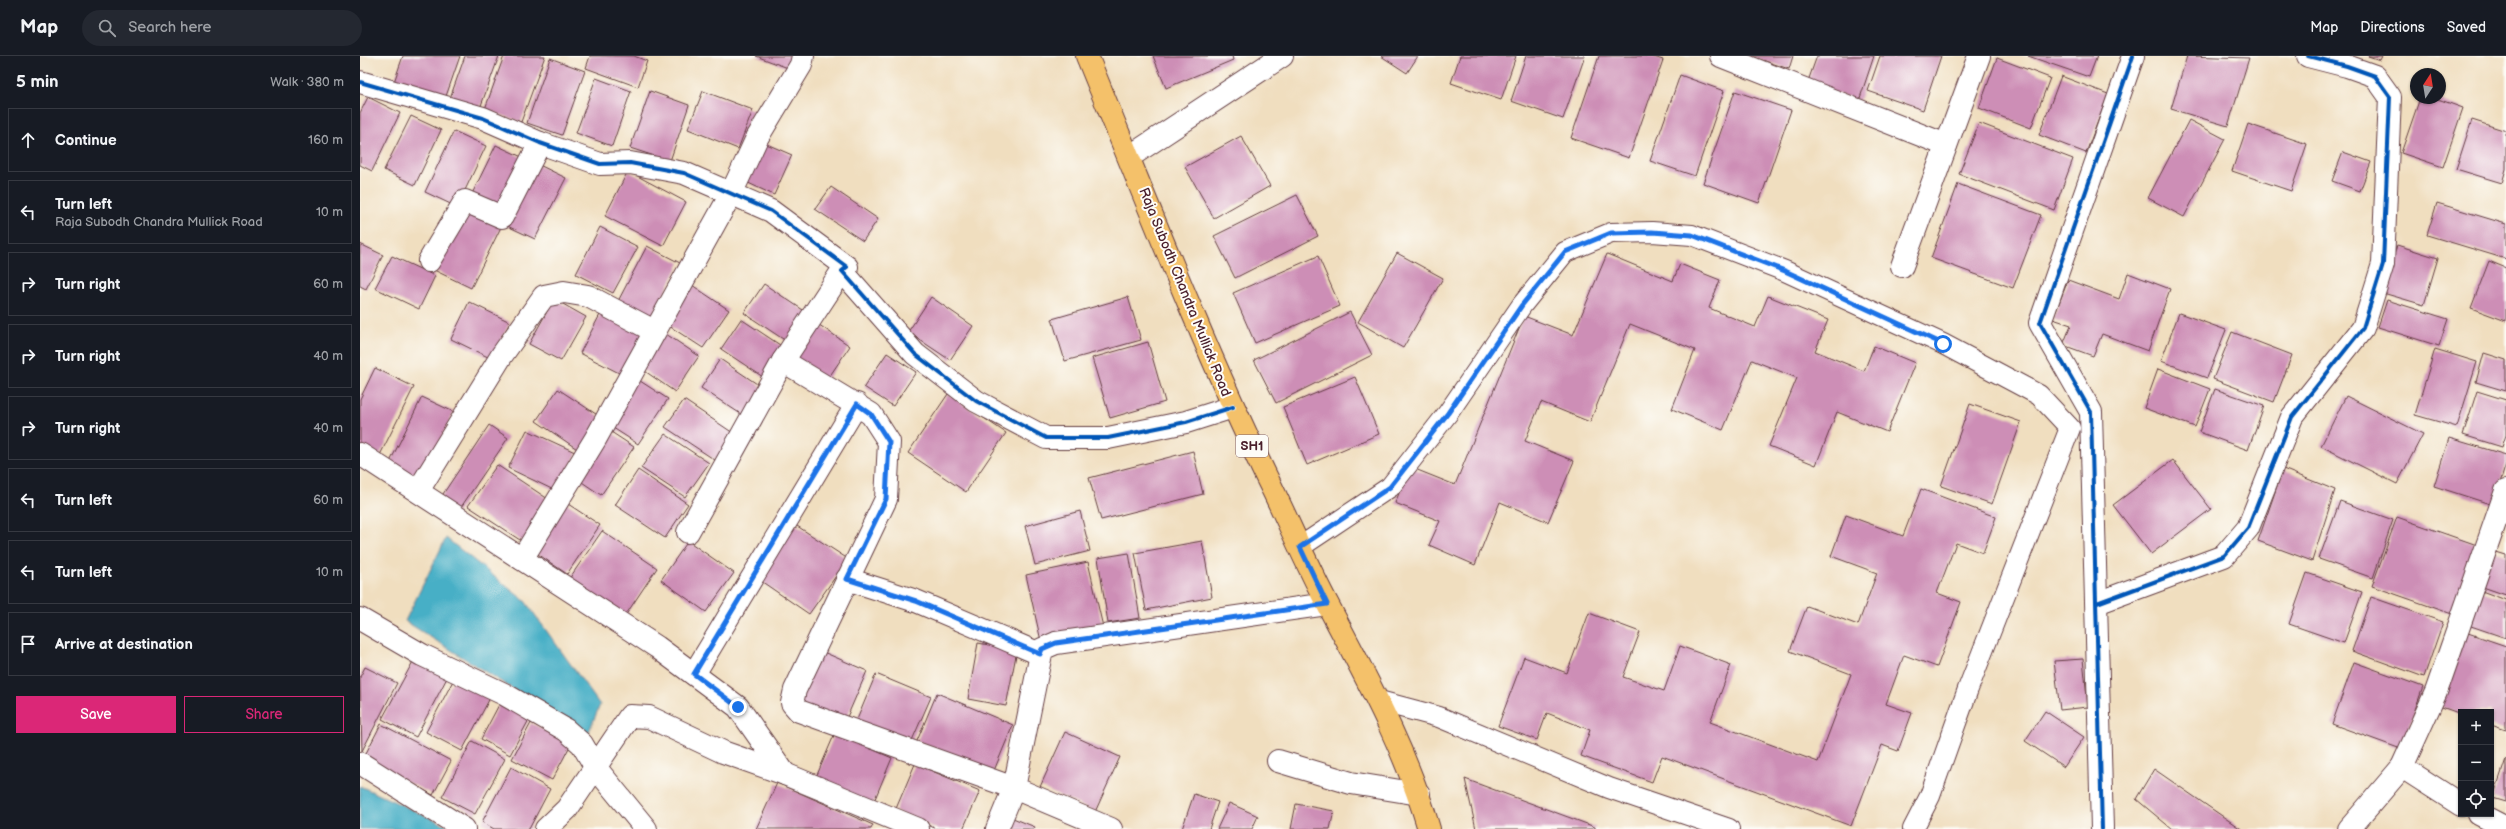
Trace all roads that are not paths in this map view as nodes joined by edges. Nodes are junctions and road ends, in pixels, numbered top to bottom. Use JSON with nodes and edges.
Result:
{"nodes":[{"id":1,"x":803,"y":56,"type":"edge"},
{"id":2,"x":1087,"y":56,"type":"edge"},
{"id":3,"x":1282,"y":56,"type":"edge"},
{"id":4,"x":1721,"y":56,"type":"edge"},
{"id":5,"x":1979,"y":56,"type":"edge"},
{"id":6,"x":2133,"y":56,"type":"edge"},
{"id":7,"x":2308,"y":56,"type":"edge"},
{"id":8,"x":360,"y":82,"type":"edge"},
{"id":9,"x":540,"y":142,"type":"junction"},
{"id":10,"x":1946,"y":145,"type":"junction"},
{"id":11,"x":1130,"y":157,"type":"junction"},
{"id":12,"x":731,"y":194,"type":"junction"},
{"id":13,"x":429,"y":261,"type":"dead end"},
{"id":14,"x":1902,"y":266,"type":"dead end"},
{"id":15,"x":842,"y":271,"type":"junction"},
{"id":16,"x":654,"y":331,"type":"junction"},
{"id":17,"x":783,"y":361,"type":"junction"},
{"id":18,"x":857,"y":404,"type":"junction"},
{"id":19,"x":1233,"y":407,"type":"junction"},
{"id":20,"x":360,"y":454,"type":"edge"},
{"id":21,"x":418,"y":491,"type":"junction"},
{"id":22,"x":2506,"y":491,"type":"edge"},
{"id":23,"x":688,"y":532,"type":"dead end"},
{"id":24,"x":1300,"y":547,"type":"junction"},
{"id":25,"x":522,"y":560,"type":"junction"},
{"id":26,"x":847,"y":579,"type":"junction"},
{"id":27,"x":2096,"y":603,"type":"junction"},
{"id":28,"x":1327,"y":604,"type":"junction"},
{"id":29,"x":360,"y":619,"type":"edge"},
{"id":30,"x":1040,"y":654,"type":"junction"},
{"id":31,"x":694,"y":674,"type":"junction"},
{"id":32,"x":1379,"y":701,"type":"junction"},
{"id":33,"x":1278,"y":760,"type":"dead end"},
{"id":34,"x":360,"y":763,"type":"edge"},
{"id":35,"x":2402,"y":767,"type":"junction"},
{"id":36,"x":596,"y":768,"type":"junction"},
{"id":37,"x":785,"y":774,"type":"junction"},
{"id":38,"x":1014,"y":788,"type":"junction"},
{"id":39,"x":1419,"y":794,"type":"junction"},
{"id":40,"x":2458,"y":803,"type":"edge"},
{"id":41,"x":2485,"y":817,"type":"edge"},
{"id":42,"x":877,"y":822,"type":"edge"},
{"id":43,"x":2506,"y":828,"type":"edge"},
{"id":44,"x":464,"y":829,"type":"edge"},
{"id":45,"x":546,"y":829,"type":"edge"},
{"id":46,"x":646,"y":829,"type":"edge"},
{"id":47,"x":918,"y":829,"type":"edge"},
{"id":48,"x":996,"y":829,"type":"edge"},
{"id":49,"x":1111,"y":829,"type":"edge"},
{"id":50,"x":1429,"y":829,"type":"edge"},
{"id":51,"x":1729,"y":829,"type":"edge"},
{"id":52,"x":1912,"y":829,"type":"edge"},
{"id":53,"x":2102,"y":829,"type":"edge"},
{"id":54,"x":2349,"y":829,"type":"edge"}],
"edges":[{"from":1,"to":12,"type":"street"},
{"from":2,"to":11,"type":"main road","name":"Raja Subodh Chandra Mullick Road","number":"SH1"},
{"from":3,"to":11,"type":"street"},
{"from":4,"to":10,"type":"street"},
{"from":5,"to":10,"type":"street"},
{"from":6,"to":27,"type":"street"},
{"from":7,"to":27,"type":"street"},
{"from":8,"to":9,"type":"street"},
{"from":9,"to":12,"type":"street"},
{"from":9,"to":13,"type":"street"},
{"from":10,"to":14,"type":"street"},
{"from":11,"to":19,"type":"main road","name":"Raja Subodh Chandra Mullick Road","number":"SH1"},
{"from":12,"to":15,"type":"street"},
{"from":12,"to":16,"type":"street"},
{"from":15,"to":17,"type":"street"},
{"from":15,"to":19,"type":"street"},
{"from":16,"to":21,"type":"street"},
{"from":16,"to":25,"type":"street"},
{"from":17,"to":18,"type":"street"},
{"from":17,"to":23,"type":"street"},
{"from":18,"to":26,"type":"street"},
{"from":18,"to":31,"type":"street"},
{"from":19,"to":24,"type":"main road","name":"Raja Subodh Chandra Mullick Road","number":"SH1"},
{"from":20,"to":21,"type":"street"},
{"from":21,"to":25,"type":"street"},
{"from":22,"to":35,"type":"street"},
{"from":24,"to":28,"type":"main road","name":"Raja Subodh Chandra Mullick Road","number":"SH1"},
{"from":24,"to":52,"type":"lane"},
{"from":25,"to":31,"type":"street"},
{"from":26,"to":30,"type":"street"},
{"from":26,"to":38,"type":"street"},
{"from":27,"to":53,"type":"street"},
{"from":28,"to":30,"type":"street"},
{"from":28,"to":32,"type":"main road","name":"Raja Subodh Chandra Mullick Road","number":"SH1"},
{"from":29,"to":36,"type":"street"},
{"from":30,"to":38,"type":"street"},
{"from":31,"to":37,"type":"street"},
{"from":32,"to":39,"type":"main road","name":"Raja Subodh Chandra Mullick Road","number":"SH1"},
{"from":32,"to":51,"type":"lane"},
{"from":33,"to":39,"type":"street"},
{"from":34,"to":44,"type":"street"},
{"from":35,"to":40,"type":"street"},
{"from":35,"to":54,"type":"street"},
{"from":36,"to":37,"type":"street"},
{"from":36,"to":45,"type":"street"},
{"from":36,"to":46,"type":"street"},
{"from":37,"to":42,"type":"street"},
{"from":38,"to":48,"type":"street"},
{"from":38,"to":49,"type":"street"},
{"from":39,"to":50,"type":"main road","name":"Raja Subodh Chandra Mullick Road","number":"SH1"},
{"from":41,"to":43,"type":"street"},
{"from":42,"to":47,"type":"street"}]}
